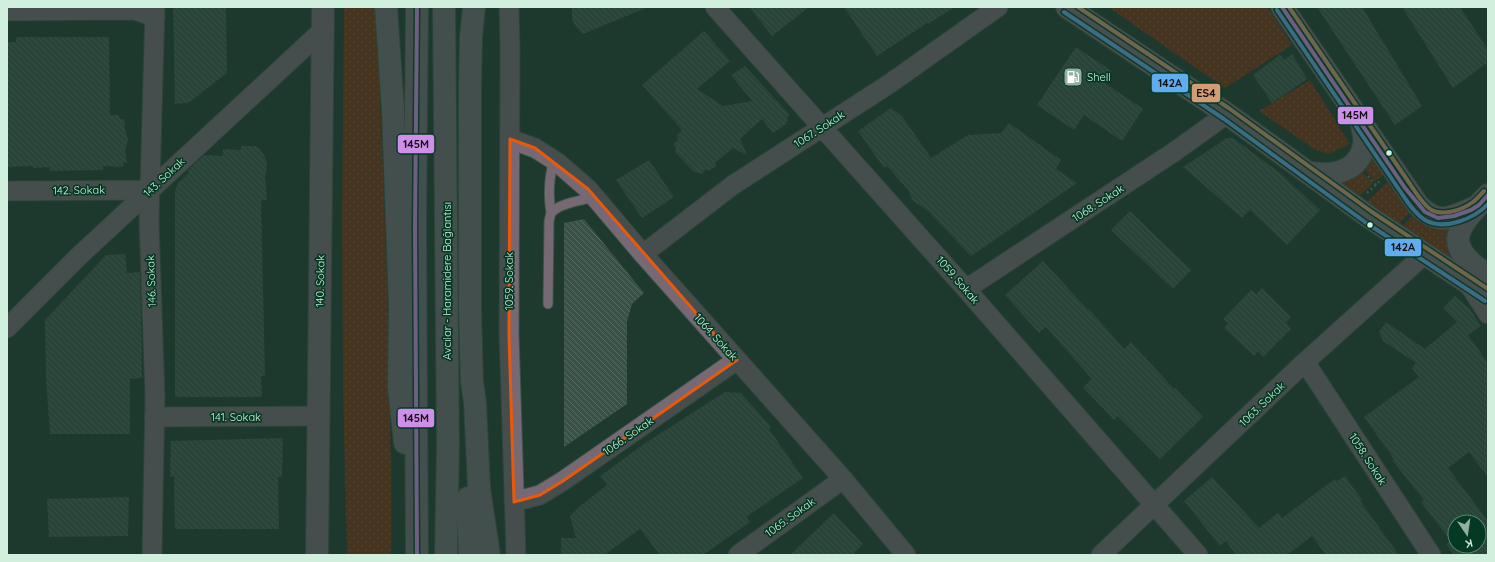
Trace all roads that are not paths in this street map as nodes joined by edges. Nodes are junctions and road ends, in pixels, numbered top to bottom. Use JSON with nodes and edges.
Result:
{"nodes":[{"id":1,"x":323,"y":7,"type":"edge"},
{"id":2,"x":386,"y":7,"type":"edge"},
{"id":3,"x":417,"y":7,"type":"edge"},
{"id":4,"x":444,"y":7,"type":"edge"},
{"id":5,"x":469,"y":7,"type":"edge"},
{"id":6,"x":474,"y":7,"type":"edge"},
{"id":7,"x":508,"y":7,"type":"edge"},
{"id":8,"x":715,"y":7,"type":"edge"},
{"id":9,"x":998,"y":7,"type":"edge"},
{"id":10,"x":1066,"y":7,"type":"edge"},
{"id":11,"x":1282,"y":7,"type":"edge"},
{"id":12,"x":7,"y":11,"type":"edge"},
{"id":13,"x":155,"y":12,"type":"edge"},
{"id":14,"x":1086,"y":15,"type":"edge"},
{"id":15,"x":323,"y":30,"type":"junction"},
{"id":16,"x":471,"y":37,"type":"junction"},
{"id":17,"x":1227,"y":114,"type":"junction"},
{"id":18,"x":1362,"y":125,"type":"junction"},
{"id":19,"x":822,"y":128,"type":"junction"},
{"id":20,"x":510,"y":139,"type":"junction"},
{"id":21,"x":554,"y":160,"type":"junction"},
{"id":22,"x":1310,"y":173,"type":"junction"},
{"id":23,"x":150,"y":190,"type":"junction"},
{"id":24,"x":7,"y":191,"type":"edge"},
{"id":25,"x":595,"y":197,"type":"junction"},
{"id":26,"x":1482,"y":201,"type":"edge"},
{"id":27,"x":551,"y":213,"type":"junction"},
{"id":28,"x":643,"y":254,"type":"junction"},
{"id":29,"x":1425,"y":254,"type":"junction"},
{"id":30,"x":1488,"y":275,"type":"edge"},
{"id":31,"x":1468,"y":283,"type":"junction"},
{"id":32,"x":966,"y":289,"type":"junction"},
{"id":33,"x":1488,"y":296,"type":"edge"},
{"id":34,"x":548,"y":304,"type":"dead end"},
{"id":35,"x":1488,"y":314,"type":"edge"},
{"id":36,"x":7,"y":328,"type":"edge"},
{"id":37,"x":737,"y":360,"type":"junction"},
{"id":38,"x":1305,"y":362,"type":"junction"},
{"id":39,"x":472,"y":382,"type":"junction"},
{"id":40,"x":319,"y":416,"type":"junction"},
{"id":41,"x":154,"y":417,"type":"junction"},
{"id":42,"x":843,"y":479,"type":"junction"},
{"id":43,"x":417,"y":486,"type":"junction"},
{"id":44,"x":514,"y":502,"type":"junction"},
{"id":45,"x":1155,"y":505,"type":"junction"},
{"id":46,"x":152,"y":555,"type":"edge"},
{"id":47,"x":317,"y":555,"type":"edge"},
{"id":48,"x":417,"y":555,"type":"edge"},
{"id":49,"x":446,"y":555,"type":"edge"},
{"id":50,"x":470,"y":555,"type":"edge"},
{"id":51,"x":489,"y":555,"type":"edge"},
{"id":52,"x":516,"y":555,"type":"edge"},
{"id":53,"x":738,"y":555,"type":"edge"},
{"id":54,"x":906,"y":555,"type":"edge"},
{"id":55,"x":1101,"y":555,"type":"edge"},
{"id":56,"x":1198,"y":555,"type":"edge"},
{"id":57,"x":1431,"y":555,"type":"edge"}],
"edges":[{"from":1,"to":15,"type":"street","name":"140. Sokak"},
{"from":2,"to":43,"type":"highway"},
{"from":3,"to":43,"type":"highway"},
{"from":4,"to":49,"type":"highway","name":"Avcılar - Haramidere Bağlantısı"},
{"from":5,"to":16,"type":"highway"},
{"from":6,"to":16,"type":"highway"},
{"from":7,"to":20,"type":"street","name":"1059. Sokak"},
{"from":8,"to":19,"type":"street","name":"1059. Sokak"},
{"from":9,"to":19,"type":"street","name":"1067. Sokak"},
{"from":10,"to":14,"type":"main road"},
{"from":11,"to":18,"type":"main road"},
{"from":12,"to":13,"type":"street"},
{"from":13,"to":23,"type":"street","name":"146. Sokak"},
{"from":14,"to":17,"type":"main road"},
{"from":15,"to":23,"type":"street","name":"143. Sokak"},
{"from":15,"to":40,"type":"street","name":"140. Sokak"},
{"from":16,"to":39,"type":"highway"},
{"from":17,"to":22,"type":"main road"},
{"from":17,"to":32,"type":"street","name":"1068. Sokak"},
{"from":18,"to":22,"type":"main road"},
{"from":18,"to":26,"type":"main road"},
{"from":19,"to":28,"type":"street","name":"1067. Sokak"},
{"from":19,"to":32,"type":"street","name":"1059. Sokak"},
{"from":20,"to":21,"type":"street","name":"1064. Sokak"},
{"from":20,"to":44,"type":"street","name":"1059. Sokak"},
{"from":21,"to":25,"type":"street","name":"1064. Sokak"},
{"from":21,"to":27,"type":"lane"},
{"from":22,"to":29,"type":"main road"},
{"from":23,"to":24,"type":"street","name":"142. Sokak"},
{"from":23,"to":36,"type":"street","name":"143. Sokak"},
{"from":23,"to":41,"type":"street","name":"146. Sokak"},
{"from":25,"to":27,"type":"lane"},
{"from":25,"to":28,"type":"street","name":"1064. Sokak"},
{"from":26,"to":30,"type":"main road"},
{"from":27,"to":34,"type":"lane"},
{"from":28,"to":37,"type":"street","name":"1064. Sokak"},
{"from":29,"to":31,"type":"main road"},
{"from":29,"to":38,"type":"street","name":"1063. Sokak"},
{"from":31,"to":33,"type":"main road"},
{"from":31,"to":35,"type":"street"},
{"from":32,"to":45,"type":"street","name":"1059. Sokak"},
{"from":37,"to":42,"type":"street","name":"1064. Sokak"},
{"from":37,"to":44,"type":"street","name":"1066. Sokak"},
{"from":38,"to":45,"type":"street","name":"1063. Sokak"},
{"from":38,"to":57,"type":"street","name":"1058. Sokak"},
{"from":39,"to":50,"type":"highway"},
{"from":39,"to":51,"type":"highway"},
{"from":40,"to":41,"type":"street","name":"141. Sokak"},
{"from":40,"to":47,"type":"street","name":"140. Sokak"},
{"from":41,"to":46,"type":"street","name":"146. Sokak"},
{"from":42,"to":53,"type":"street","name":"1065. Sokak"},
{"from":42,"to":54,"type":"street","name":"1064. Sokak"},
{"from":43,"to":48,"type":"highway"},
{"from":44,"to":52,"type":"street","name":"1059. Sokak"},
{"from":45,"to":55,"type":"street","name":"1063. Sokak"},
{"from":45,"to":56,"type":"street","name":"1059. Sokak"}]}
